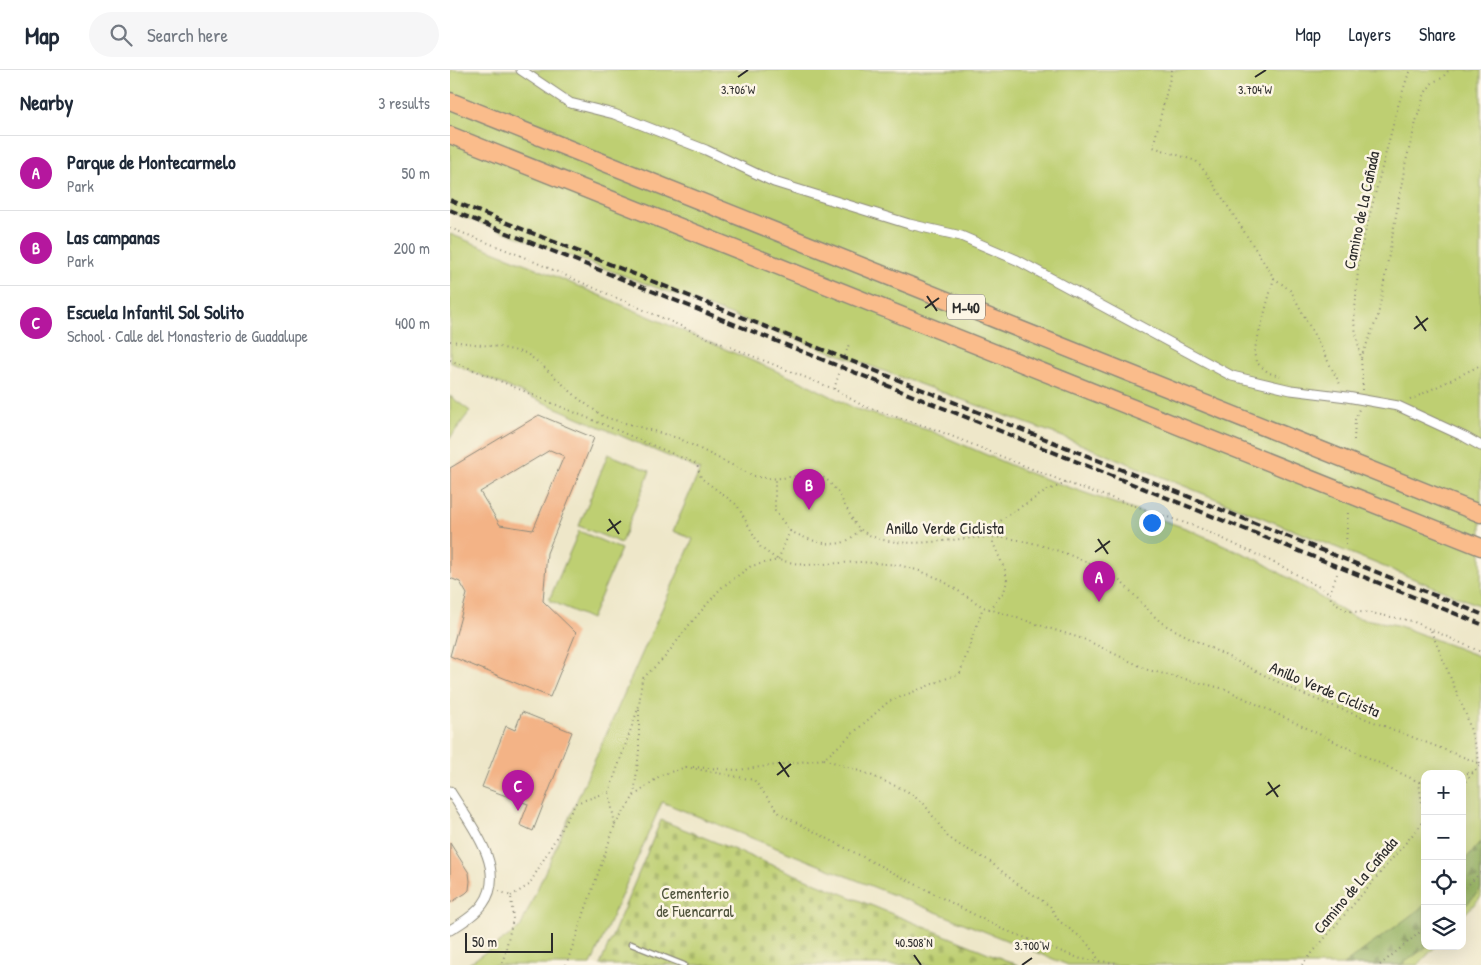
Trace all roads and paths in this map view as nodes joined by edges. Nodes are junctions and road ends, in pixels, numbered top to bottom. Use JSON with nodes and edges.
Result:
{"nodes":[{"id":1,"x":521,"y":70,"type":"edge"},
{"id":2,"x":1172,"y":70,"type":"edge"},
{"id":3,"x":1411,"y":70,"type":"edge"},
{"id":4,"x":1449,"y":70,"type":"edge"},
{"id":5,"x":450,"y":101,"type":"edge"},
{"id":6,"x":450,"y":135,"type":"edge"},
{"id":7,"x":450,"y":228,"type":"edge"},
{"id":8,"x":1274,"y":278,"type":"junction"},
{"id":9,"x":450,"y":341,"type":"edge"},
{"id":10,"x":849,"y":344,"type":"dead end"},
{"id":11,"x":450,"y":360,"type":"edge"},
{"id":12,"x":1481,"y":365,"type":"edge"},
{"id":13,"x":1281,"y":376,"type":"dead end"},
{"id":14,"x":834,"y":389,"type":"junction"},
{"id":15,"x":1347,"y":397,"type":"junction"},
{"id":16,"x":1398,"y":406,"type":"junction"},
{"id":17,"x":1481,"y":446,"type":"edge"},
{"id":18,"x":776,"y":478,"type":"junction"},
{"id":19,"x":1066,"y":483,"type":"junction"},
{"id":20,"x":1348,"y":512,"type":"dead end"},
{"id":21,"x":1481,"y":514,"type":"edge"},
{"id":22,"x":860,"y":530,"type":"junction"},
{"id":23,"x":790,"y":531,"type":"junction"},
{"id":24,"x":992,"y":538,"type":"junction"},
{"id":25,"x":1346,"y":544,"type":"dead end"},
{"id":26,"x":1481,"y":547,"type":"edge"},
{"id":27,"x":778,"y":560,"type":"junction"},
{"id":28,"x":1337,"y":574,"type":"dead end"},
{"id":29,"x":1330,"y":593,"type":"junction"},
{"id":30,"x":983,"y":608,"type":"junction"},
{"id":31,"x":989,"y":609,"type":"junction"},
{"id":32,"x":1431,"y":631,"type":"junction"},
{"id":33,"x":1481,"y":652,"type":"edge"},
{"id":34,"x":639,"y":706,"type":"junction"},
{"id":35,"x":824,"y":759,"type":"junction"},
{"id":36,"x":1481,"y":764,"type":"edge"},
{"id":37,"x":686,"y":767,"type":"junction"},
{"id":38,"x":1474,"y":772,"type":"junction"},
{"id":39,"x":1466,"y":773,"type":"edge"},
{"id":40,"x":1466,"y":781,"type":"edge"},
{"id":41,"x":1419,"y":782,"type":"joint"},
{"id":42,"x":450,"y":791,"type":"edge"},
{"id":43,"x":608,"y":792,"type":"junction"},
{"id":44,"x":634,"y":796,"type":"junction"},
{"id":45,"x":1424,"y":815,"type":"edge"},
{"id":46,"x":615,"y":825,"type":"junction"},
{"id":47,"x":1421,"y":825,"type":"edge"},
{"id":48,"x":1481,"y":872,"type":"edge"},
{"id":49,"x":1466,"y":887,"type":"edge"},
{"id":50,"x":490,"y":888,"type":"junction"},
{"id":51,"x":511,"y":896,"type":"junction"},
{"id":52,"x":450,"y":930,"type":"edge"},
{"id":53,"x":1421,"y":931,"type":"edge"},
{"id":54,"x":631,"y":944,"type":"dead end"},
{"id":55,"x":1099,"y":961,"type":"junction"},
{"id":56,"x":502,"y":965,"type":"edge"},
{"id":57,"x":566,"y":965,"type":"edge"},
{"id":58,"x":684,"y":965,"type":"edge"},
{"id":59,"x":1101,"y":965,"type":"edge"},
{"id":60,"x":1119,"y":965,"type":"edge"},
{"id":61,"x":1302,"y":965,"type":"edge"},
{"id":62,"x":1380,"y":965,"type":"edge"}],
"edges":[{"from":1,"to":15,"type":"street"},
{"from":2,"to":8,"type":"path"},
{"from":3,"to":4,"type":"path","name":"Camino de La Cañada"},
{"from":5,"to":21,"type":"highway","number":"M-40"},
{"from":6,"to":26,"type":"highway","number":"M-40"},
{"from":7,"to":14,"type":"path"},
{"from":8,"to":13,"type":"path"},
{"from":8,"to":15,"type":"path"},
{"from":9,"to":18,"type":"path"},
{"from":10,"to":14,"type":"path"},
{"from":11,"to":27,"type":"path"},
{"from":12,"to":16,"type":"path"},
{"from":14,"to":19,"type":"path"},
{"from":15,"to":16,"type":"street"},
{"from":16,"to":17,"type":"street"},
{"from":18,"to":22,"type":"path"},
{"from":18,"to":23,"type":"path"},
{"from":19,"to":24,"type":"path"},
{"from":19,"to":29,"type":"path"},
{"from":20,"to":25,"type":"path"},
{"from":22,"to":23,"type":"path"},
{"from":22,"to":24,"type":"path","name":"Anillo Verde Ciclista"},
{"from":23,"to":27,"type":"path"},
{"from":24,"to":31,"type":"path"},
{"from":24,"to":36,"type":"path","name":"Anillo Verde Ciclista"},
{"from":27,"to":30,"type":"path"},
{"from":27,"to":34,"type":"path"},
{"from":28,"to":29,"type":"path"},
{"from":29,"to":32,"type":"path"},
{"from":30,"to":31,"type":"path"},
{"from":30,"to":35,"type":"path"},
{"from":31,"to":41,"type":"path"},
{"from":32,"to":33,"type":"path"},
{"from":32,"to":36,"type":"path"},
{"from":34,"to":43,"type":"path"},
{"from":34,"to":44,"type":"path"},
{"from":35,"to":37,"type":"path"},
{"from":35,"to":55,"type":"path"},
{"from":36,"to":38,"type":"path"},
{"from":37,"to":44,"type":"path"},
{"from":37,"to":55,"type":"path"},
{"from":38,"to":39,"type":"path"},
{"from":38,"to":40,"type":"path"},
{"from":41,"to":45,"type":"path"},
{"from":42,"to":50,"type":"street"},
{"from":43,"to":46,"type":"path"},
{"from":43,"to":51,"type":"path"},
{"from":44,"to":46,"type":"path"},
{"from":46,"to":57,"type":"path"},
{"from":47,"to":61,"type":"path","name":"Camino de La Cañada"},
{"from":48,"to":49,"type":"path"},
{"from":50,"to":51,"type":"path"},
{"from":50,"to":52,"type":"street"},
{"from":51,"to":56,"type":"path"},
{"from":53,"to":62,"type":"path"},
{"from":54,"to":58,"type":"lane"},
{"from":55,"to":59,"type":"path"},
{"from":55,"to":60,"type":"path"}]}
